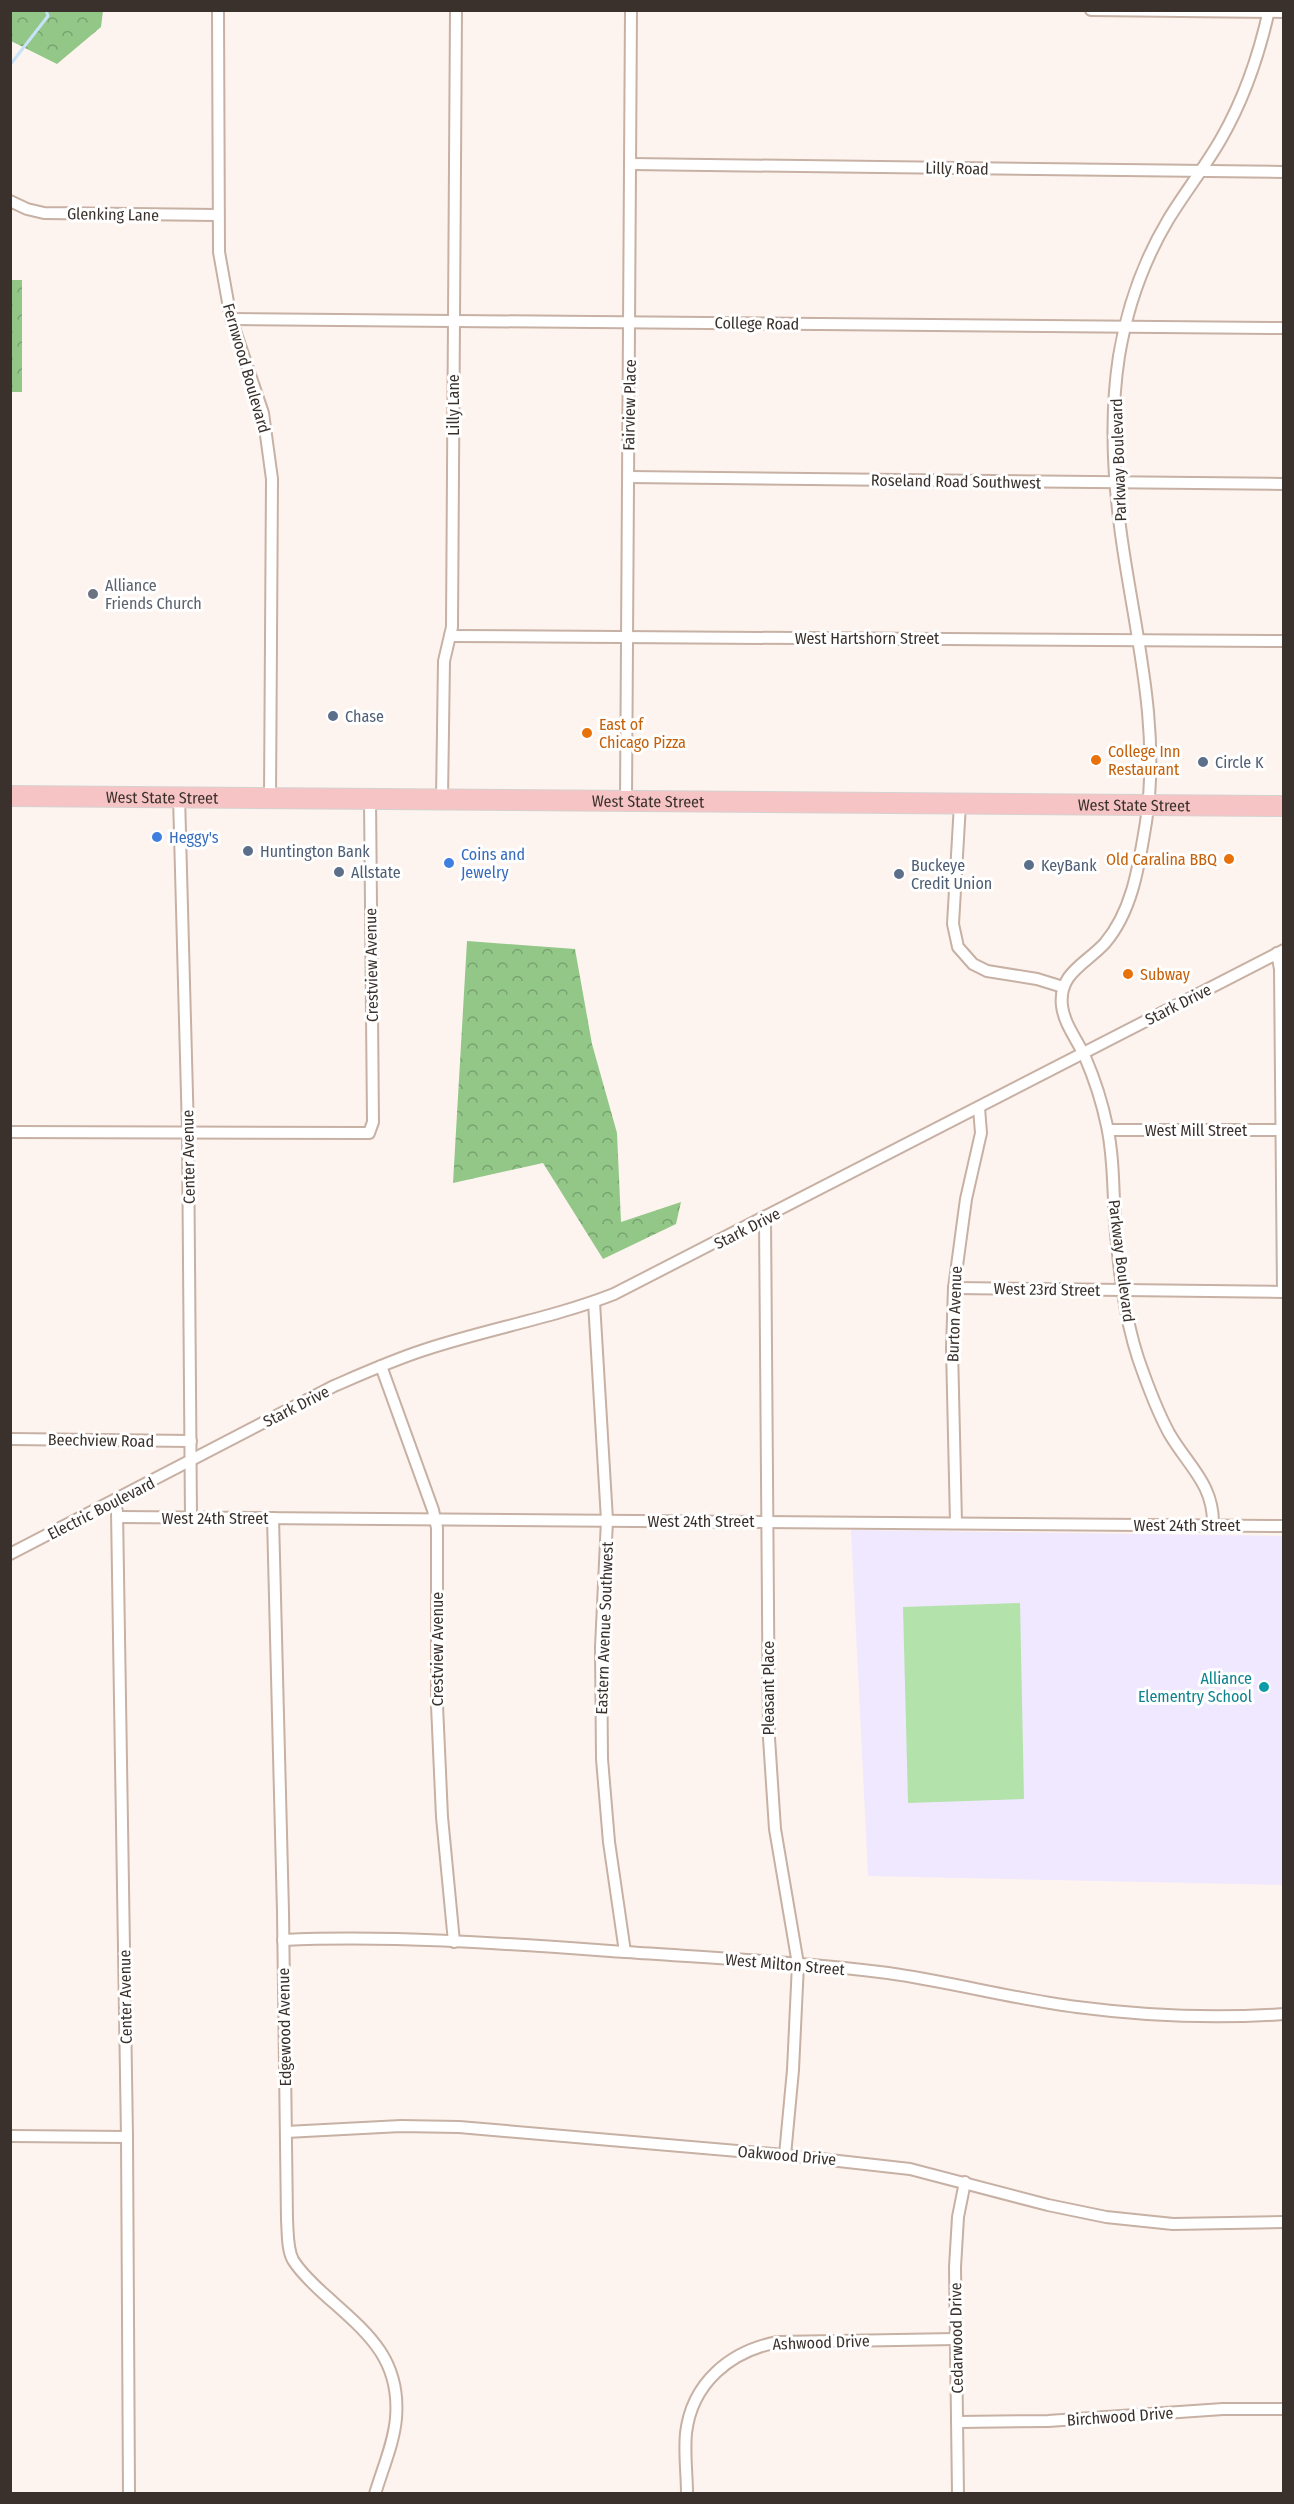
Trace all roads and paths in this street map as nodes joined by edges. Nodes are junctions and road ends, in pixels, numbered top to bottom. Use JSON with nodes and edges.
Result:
{"nodes":[{"id":1,"x":219,"y":10,"type":"edge"},
{"id":2,"x":456,"y":10,"type":"edge"},
{"id":3,"x":631,"y":10,"type":"edge"},
{"id":4,"x":1091,"y":10,"type":"edge"},
{"id":5,"x":1269,"y":11,"type":"edge"},
{"id":6,"x":1284,"y":12,"type":"edge"},
{"id":7,"x":631,"y":164,"type":"junction"},
{"id":8,"x":1199,"y":171,"type":"junction"},
{"id":9,"x":1284,"y":172,"type":"edge"},
{"id":10,"x":10,"y":201,"type":"edge"},
{"id":11,"x":217,"y":215,"type":"junction"},
{"id":12,"x":231,"y":319,"type":"junction"},
{"id":13,"x":453,"y":320,"type":"junction"},
{"id":14,"x":630,"y":322,"type":"junction"},
{"id":15,"x":1125,"y":327,"type":"junction"},
{"id":16,"x":1284,"y":328,"type":"edge"},
{"id":17,"x":629,"y":477,"type":"junction"},
{"id":18,"x":1116,"y":483,"type":"junction"},
{"id":19,"x":1284,"y":484,"type":"edge"},
{"id":20,"x":450,"y":636,"type":"junction"},
{"id":21,"x":627,"y":636,"type":"junction"},
{"id":22,"x":1140,"y":640,"type":"junction"},
{"id":23,"x":1284,"y":641,"type":"edge"},
{"id":24,"x":10,"y":796,"type":"edge"},
{"id":25,"x":179,"y":796,"type":"junction"},
{"id":26,"x":270,"y":797,"type":"junction"},
{"id":27,"x":370,"y":798,"type":"junction"},
{"id":28,"x":442,"y":799,"type":"junction"},
{"id":29,"x":626,"y":800,"type":"junction"},
{"id":30,"x":960,"y":804,"type":"junction"},
{"id":31,"x":1149,"y":804,"type":"junction"},
{"id":32,"x":1284,"y":806,"type":"edge"},
{"id":33,"x":1280,"y":952,"type":"edge"},
{"id":34,"x":1063,"y":987,"type":"junction"},
{"id":35,"x":1084,"y":1054,"type":"junction"},
{"id":36,"x":979,"y":1108,"type":"junction"},
{"id":37,"x":1108,"y":1130,"type":"junction"},
{"id":38,"x":1282,"y":1130,"type":"edge"},
{"id":39,"x":10,"y":1132,"type":"edge"},
{"id":40,"x":188,"y":1132,"type":"junction"},
{"id":41,"x":765,"y":1218,"type":"junction"},
{"id":42,"x":954,"y":1288,"type":"junction"},
{"id":43,"x":1123,"y":1290,"type":"junction"},
{"id":44,"x":1283,"y":1292,"type":"edge"},
{"id":45,"x":594,"y":1302,"type":"junction"},
{"id":46,"x":381,"y":1365,"type":"junction"},
{"id":47,"x":10,"y":1439,"type":"edge"},
{"id":48,"x":191,"y":1441,"type":"junction"},
{"id":49,"x":191,"y":1460,"type":"junction"},
{"id":50,"x":115,"y":1502,"type":"junction"},
{"id":51,"x":118,"y":1517,"type":"junction"},
{"id":52,"x":191,"y":1518,"type":"junction"},
{"id":53,"x":273,"y":1518,"type":"junction"},
{"id":54,"x":435,"y":1518,"type":"junction"},
{"id":55,"x":607,"y":1520,"type":"junction"},
{"id":56,"x":768,"y":1521,"type":"junction"},
{"id":57,"x":956,"y":1523,"type":"junction"},
{"id":58,"x":1213,"y":1525,"type":"junction"},
{"id":59,"x":1284,"y":1526,"type":"edge"},
{"id":60,"x":10,"y":1554,"type":"edge"},
{"id":61,"x":283,"y":1940,"type":"junction"},
{"id":62,"x":454,"y":1942,"type":"junction"},
{"id":63,"x":625,"y":1952,"type":"junction"},
{"id":64,"x":798,"y":1964,"type":"junction"},
{"id":65,"x":1284,"y":2014,"type":"edge"},
{"id":66,"x":285,"y":2132,"type":"junction"},
{"id":67,"x":10,"y":2136,"type":"edge"},
{"id":68,"x":127,"y":2137,"type":"junction"},
{"id":69,"x":785,"y":2155,"type":"junction"},
{"id":70,"x":965,"y":2182,"type":"junction"},
{"id":71,"x":1284,"y":2222,"type":"edge"},
{"id":72,"x":956,"y":2339,"type":"junction"},
{"id":73,"x":1284,"y":2409,"type":"edge"},
{"id":74,"x":957,"y":2422,"type":"junction"},
{"id":75,"x":129,"y":2493,"type":"edge"},
{"id":76,"x":375,"y":2493,"type":"edge"},
{"id":77,"x":687,"y":2493,"type":"edge"},
{"id":78,"x":958,"y":2493,"type":"edge"}],
"edges":[{"from":1,"to":11,"type":"street","name":"Fernwood Boulevard"},
{"from":2,"to":13,"type":"street","name":"Lilly Lane"},
{"from":3,"to":7,"type":"street","name":"Fairview Place"},
{"from":4,"to":5,"type":"street"},
{"from":5,"to":6,"type":"street"},
{"from":5,"to":8,"type":"street","name":"Parkway Boulevard"},
{"from":7,"to":8,"type":"street","name":"Lilly Road"},
{"from":7,"to":14,"type":"street","name":"Fairview Place"},
{"from":8,"to":9,"type":"street","name":"Lilly Road"},
{"from":8,"to":15,"type":"street","name":"Parkway Boulevard"},
{"from":10,"to":11,"type":"street","name":"Glenking Lane"},
{"from":11,"to":12,"type":"street","name":"Fernwood Boulevard"},
{"from":12,"to":13,"type":"street","name":"College Road"},
{"from":12,"to":26,"type":"street","name":"Fernwood Boulevard"},
{"from":13,"to":14,"type":"street","name":"College Road"},
{"from":13,"to":20,"type":"street","name":"Lilly Lane"},
{"from":14,"to":15,"type":"street","name":"College Road"},
{"from":14,"to":17,"type":"street","name":"Fairview Place"},
{"from":15,"to":16,"type":"street","name":"College Road"},
{"from":15,"to":18,"type":"street","name":"Parkway Boulevard"},
{"from":17,"to":18,"type":"street","name":"Roseland Road Southwest"},
{"from":17,"to":21,"type":"street","name":"Fairview Place"},
{"from":18,"to":19,"type":"street","name":"Roseland Road Southwest"},
{"from":18,"to":22,"type":"street","name":"Parkway Boulevard"},
{"from":20,"to":21,"type":"street","name":"West Hartshorn Street"},
{"from":20,"to":28,"type":"street","name":"Lilly Lane"},
{"from":21,"to":22,"type":"street","name":"West Hartshorn Street"},
{"from":21,"to":29,"type":"street","name":"Fairview Place"},
{"from":22,"to":23,"type":"street","name":"West Hartshorn Street"},
{"from":22,"to":31,"type":"street","name":"Parkway Boulevard"},
{"from":24,"to":25,"type":"highway","name":"West State Street"},
{"from":25,"to":26,"type":"highway","name":"West State Street"},
{"from":25,"to":40,"type":"street","name":"Center Avenue"},
{"from":26,"to":27,"type":"highway","name":"West State Street"},
{"from":27,"to":28,"type":"highway","name":"West State Street"},
{"from":27,"to":40,"type":"street","name":"Crestview Avenue"},
{"from":28,"to":29,"type":"highway","name":"West State Street"},
{"from":29,"to":30,"type":"highway","name":"West State Street"},
{"from":30,"to":31,"type":"highway","name":"West State Street"},
{"from":30,"to":34,"type":"street"},
{"from":31,"to":32,"type":"highway","name":"West State Street"},
{"from":31,"to":34,"type":"street","name":"Parkway Boulevard"},
{"from":33,"to":35,"type":"street","name":"Stark Drive"},
{"from":33,"to":38,"type":"street"},
{"from":34,"to":35,"type":"street","name":"Parkway Boulevard"},
{"from":35,"to":36,"type":"street","name":"Stark Drive"},
{"from":35,"to":37,"type":"street","name":"Parkway Boulevard"},
{"from":36,"to":41,"type":"street","name":"Stark Drive"},
{"from":36,"to":42,"type":"street","name":"Burton Avenue"},
{"from":37,"to":38,"type":"street","name":"West Mill Street"},
{"from":37,"to":43,"type":"street","name":"Parkway Boulevard"},
{"from":38,"to":44,"type":"street"},
{"from":39,"to":40,"type":"street"},
{"from":40,"to":48,"type":"street","name":"Center Avenue"},
{"from":41,"to":45,"type":"street","name":"Stark Drive"},
{"from":41,"to":56,"type":"street","name":"Pleasant Place"},
{"from":42,"to":43,"type":"street","name":"West 23rd Street"},
{"from":42,"to":57,"type":"street","name":"Burton Avenue"},
{"from":43,"to":44,"type":"street","name":"West 23rd Street"},
{"from":43,"to":58,"type":"street","name":"Parkway Boulevard"},
{"from":45,"to":46,"type":"street","name":"Stark Drive"},
{"from":45,"to":55,"type":"street","name":"Eastern Avenue Southwest"},
{"from":46,"to":49,"type":"street","name":"Stark Drive"},
{"from":46,"to":54,"type":"street","name":"Crestview Avenue"},
{"from":47,"to":48,"type":"street","name":"Beechview Road"},
{"from":48,"to":49,"type":"street","name":"Center Avenue"},
{"from":49,"to":50,"type":"street","name":"Electric Boulevard"},
{"from":49,"to":52,"type":"street","name":"Center Avenue"},
{"from":50,"to":51,"type":"street","name":"Center Avenue"},
{"from":50,"to":60,"type":"street","name":"Electric Boulevard"},
{"from":51,"to":52,"type":"street","name":"West 24th Street"},
{"from":51,"to":68,"type":"street","name":"Center Avenue"},
{"from":52,"to":53,"type":"street","name":"West 24th Street"},
{"from":53,"to":54,"type":"street","name":"West 24th Street"},
{"from":53,"to":61,"type":"street","name":"Edgewood Avenue"},
{"from":54,"to":55,"type":"street","name":"West 24th Street"},
{"from":54,"to":62,"type":"street","name":"Crestview Avenue"},
{"from":55,"to":56,"type":"street","name":"West 24th Street"},
{"from":55,"to":63,"type":"street","name":"Eastern Avenue Southwest"},
{"from":56,"to":57,"type":"street","name":"West 24th Street"},
{"from":56,"to":64,"type":"street","name":"Pleasant Place"},
{"from":57,"to":58,"type":"street","name":"West 24th Street"},
{"from":58,"to":59,"type":"street","name":"West 24th Street"},
{"from":61,"to":62,"type":"street","name":"West Milton Street"},
{"from":61,"to":66,"type":"street","name":"Edgewood Avenue"},
{"from":62,"to":63,"type":"street","name":"West Milton Street"},
{"from":63,"to":64,"type":"street","name":"West Milton Street"},
{"from":64,"to":65,"type":"street","name":"West Milton Street"},
{"from":64,"to":69,"type":"street","name":"Pleasant Place"},
{"from":66,"to":69,"type":"street","name":"Oakwood Drive"},
{"from":66,"to":76,"type":"street","name":"Edgewood Avenue"},
{"from":67,"to":68,"type":"street"},
{"from":68,"to":75,"type":"street","name":"Center Avenue"},
{"from":69,"to":70,"type":"street","name":"Oakwood Drive"},
{"from":70,"to":71,"type":"street","name":"Oakwood Drive"},
{"from":70,"to":72,"type":"street","name":"Cedarwood Drive"},
{"from":72,"to":74,"type":"street","name":"Cedarwood Drive"},
{"from":72,"to":77,"type":"street","name":"Ashwood Drive"},
{"from":73,"to":74,"type":"street","name":"Birchwood Drive"},
{"from":74,"to":78,"type":"street","name":"Cedarwood Drive"}]}
